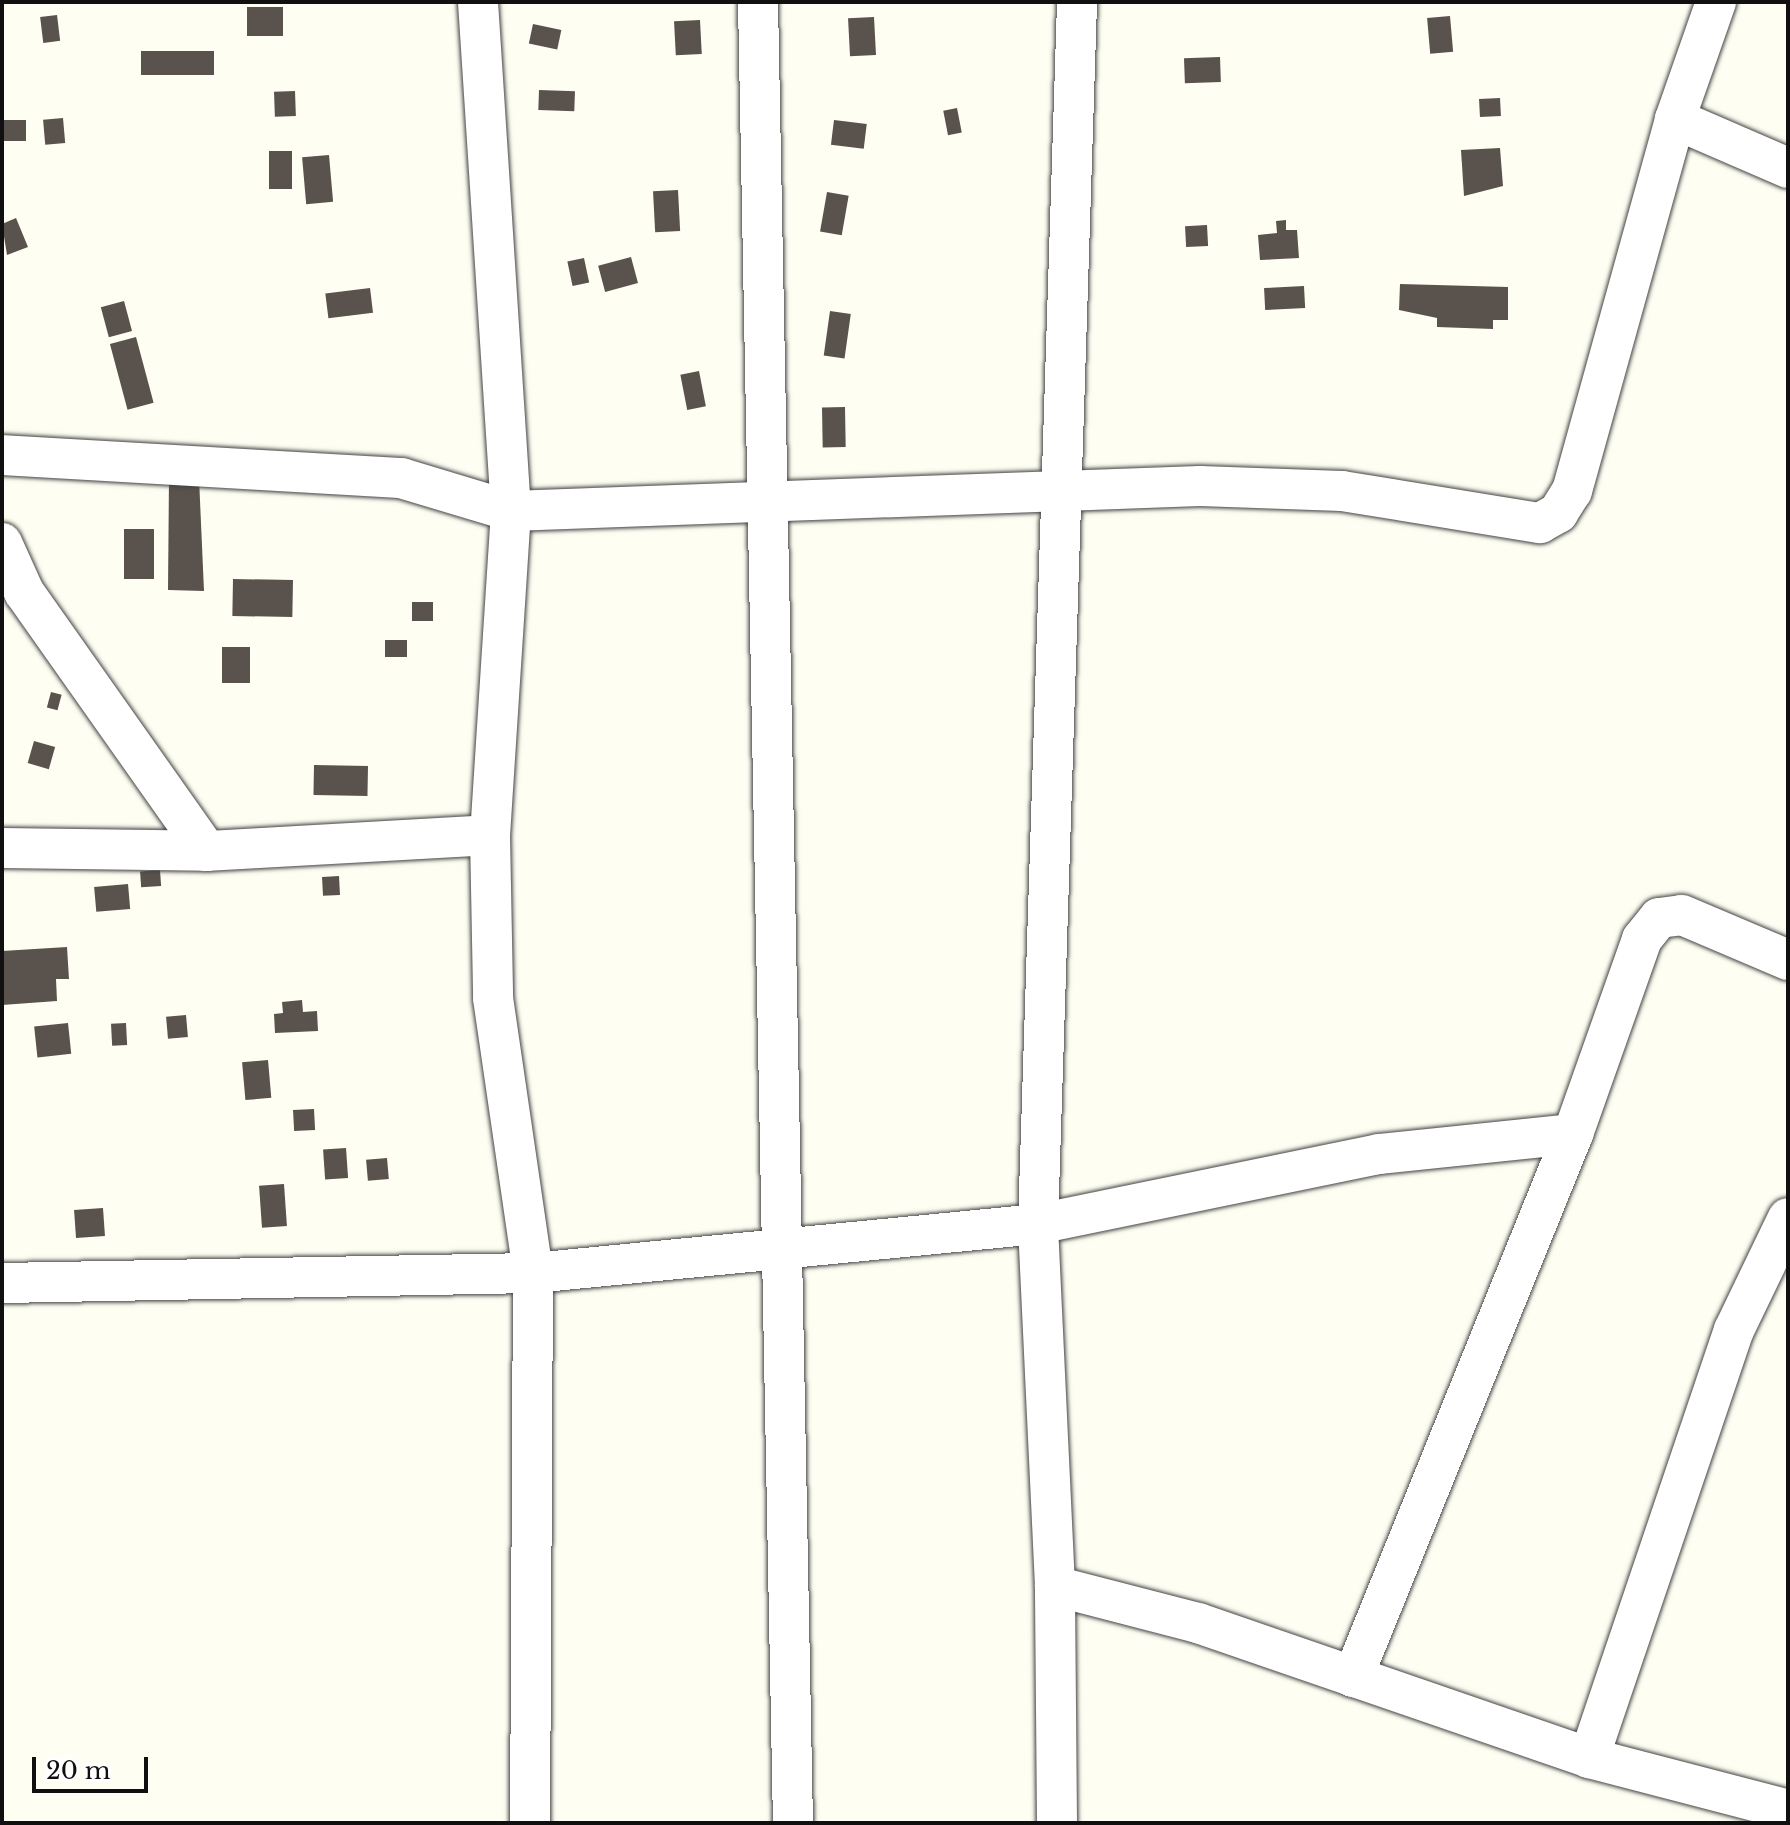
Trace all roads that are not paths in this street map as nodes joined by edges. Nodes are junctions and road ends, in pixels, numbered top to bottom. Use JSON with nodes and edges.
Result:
{"nodes":[{"id":1,"x":478,"y":2,"type":"edge"},
{"id":2,"x":758,"y":2,"type":"edge"},
{"id":3,"x":1077,"y":2,"type":"edge"},
{"id":4,"x":1716,"y":2,"type":"edge"},
{"id":5,"x":1675,"y":119,"type":"junction"},
{"id":6,"x":1788,"y":168,"type":"edge"},
{"id":7,"x":2,"y":455,"type":"edge"},
{"id":8,"x":1061,"y":495,"type":"junction"},
{"id":9,"x":768,"y":506,"type":"junction"},
{"id":10,"x":511,"y":511,"type":"junction"},
{"id":11,"x":2,"y":543,"type":"edge"},
{"id":12,"x":490,"y":835,"type":"junction"},
{"id":13,"x":2,"y":848,"type":"edge"},
{"id":14,"x":207,"y":851,"type":"junction"},
{"id":15,"x":1788,"y":960,"type":"edge"},
{"id":16,"x":1573,"y":1134,"type":"junction"},
{"id":17,"x":1788,"y":1218,"type":"edge"},
{"id":18,"x":1038,"y":1224,"type":"junction"},
{"id":19,"x":783,"y":1246,"type":"junction"},
{"id":20,"x":533,"y":1273,"type":"junction"},
{"id":21,"x":2,"y":1283,"type":"edge"},
{"id":22,"x":1055,"y":1586,"type":"junction"},
{"id":23,"x":1353,"y":1677,"type":"junction"},
{"id":24,"x":1589,"y":1758,"type":"junction"},
{"id":25,"x":1788,"y":1810,"type":"edge"},
{"id":26,"x":530,"y":1823,"type":"edge"},
{"id":27,"x":793,"y":1823,"type":"edge"},
{"id":28,"x":1057,"y":1823,"type":"edge"}],
"edges":[{"from":1,"to":10,"type":"street"},
{"from":2,"to":9,"type":"street"},
{"from":3,"to":8,"type":"street"},
{"from":4,"to":5,"type":"street"},
{"from":5,"to":6,"type":"street"},
{"from":5,"to":8,"type":"street"},
{"from":7,"to":10,"type":"street"},
{"from":8,"to":9,"type":"street"},
{"from":8,"to":18,"type":"street"},
{"from":9,"to":10,"type":"street"},
{"from":9,"to":19,"type":"street"},
{"from":10,"to":12,"type":"street"},
{"from":11,"to":14,"type":"street"},
{"from":12,"to":14,"type":"street"},
{"from":12,"to":20,"type":"street"},
{"from":13,"to":14,"type":"street"},
{"from":15,"to":16,"type":"street"},
{"from":16,"to":18,"type":"street"},
{"from":16,"to":23,"type":"street"},
{"from":17,"to":24,"type":"street"},
{"from":18,"to":19,"type":"street"},
{"from":18,"to":22,"type":"street"},
{"from":19,"to":20,"type":"street"},
{"from":19,"to":27,"type":"street"},
{"from":20,"to":21,"type":"street"},
{"from":20,"to":26,"type":"street"},
{"from":22,"to":23,"type":"street"},
{"from":22,"to":28,"type":"street"},
{"from":23,"to":24,"type":"street"},
{"from":24,"to":25,"type":"street"}]}
